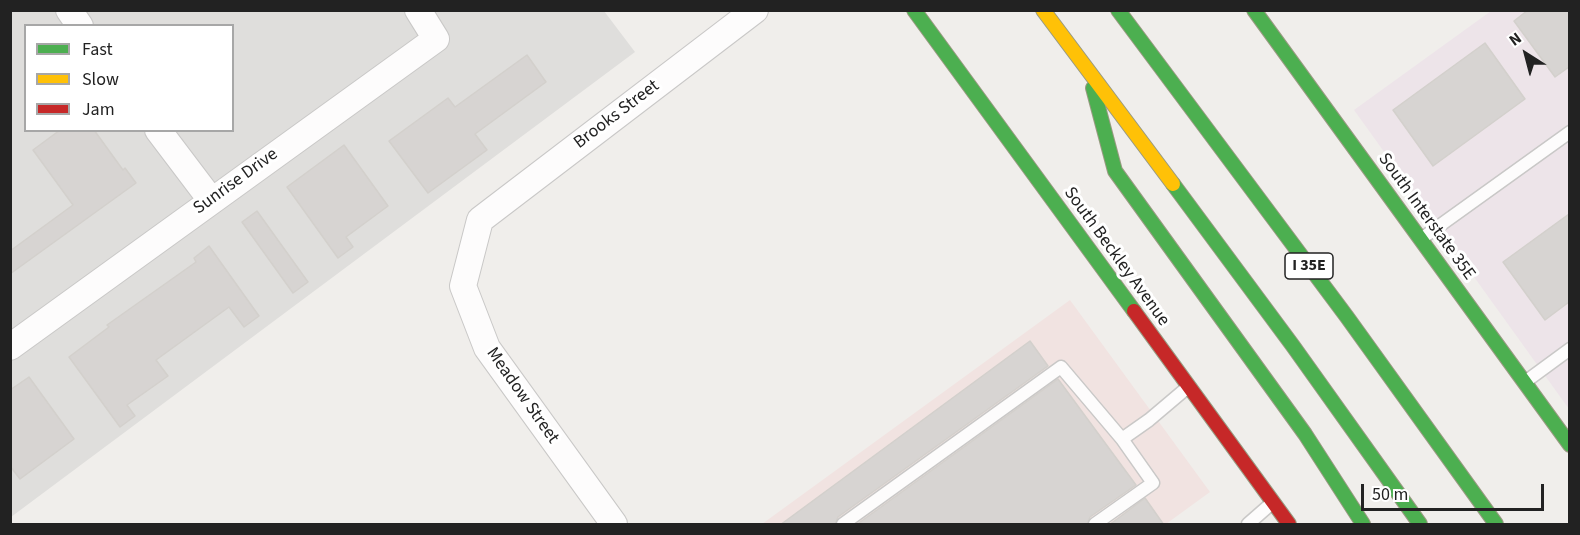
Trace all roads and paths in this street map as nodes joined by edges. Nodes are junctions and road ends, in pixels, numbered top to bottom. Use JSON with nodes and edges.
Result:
{"nodes":[{"id":1,"x":69,"y":10,"type":"edge"},
{"id":2,"x":418,"y":10,"type":"edge"},
{"id":3,"x":755,"y":10,"type":"edge"},
{"id":4,"x":914,"y":10,"type":"edge"},
{"id":5,"x":1043,"y":10,"type":"edge"},
{"id":6,"x":1118,"y":10,"type":"edge"},
{"id":7,"x":1254,"y":10,"type":"edge"},
{"id":8,"x":79,"y":24,"type":"edge"},
{"id":9,"x":1089,"y":72,"type":"junction"},
{"id":10,"x":160,"y":132,"type":"edge"},
{"id":11,"x":1569,"y":132,"type":"edge"},
{"id":12,"x":211,"y":200,"type":"junction"},
{"id":13,"x":480,"y":220,"type":"joint"},
{"id":14,"x":1420,"y":240,"type":"junction"},
{"id":15,"x":10,"y":346,"type":"edge"},
{"id":16,"x":1569,"y":349,"type":"edge"},
{"id":17,"x":1524,"y":383,"type":"junction"},
{"id":18,"x":1189,"y":386,"type":"junction"},
{"id":19,"x":1122,"y":440,"type":"junction"},
{"id":20,"x":1569,"y":445,"type":"edge"},
{"id":21,"x":1273,"y":502,"type":"junction"},
{"id":22,"x":614,"y":525,"type":"edge"},
{"id":23,"x":843,"y":525,"type":"edge"},
{"id":24,"x":1095,"y":525,"type":"edge"},
{"id":25,"x":1248,"y":525,"type":"edge"},
{"id":26,"x":1289,"y":525,"type":"edge"},
{"id":27,"x":1363,"y":525,"type":"edge"},
{"id":28,"x":1420,"y":525,"type":"edge"},
{"id":29,"x":1496,"y":525,"type":"edge"}],
"edges":[{"from":1,"to":8,"type":"street"},
{"from":2,"to":12,"type":"street","name":"Sunrise Drive"},
{"from":3,"to":13,"type":"street","name":"Brooks Street"},
{"from":4,"to":18,"type":"main road","name":"South Beckley Avenue"},
{"from":5,"to":9,"type":"main road"},
{"from":6,"to":29,"type":"main road","number":"I 35E"},
{"from":7,"to":14,"type":"main road","name":"South Interstate 35E"},
{"from":9,"to":27,"type":"main road"},
{"from":9,"to":28,"type":"main road"},
{"from":10,"to":12,"type":"street"},
{"from":11,"to":14,"type":"lane"},
{"from":12,"to":15,"type":"street","name":"Sunrise Drive"},
{"from":13,"to":22,"type":"street","name":"Meadow Street"},
{"from":14,"to":17,"type":"main road","name":"South Interstate 35E"},
{"from":16,"to":17,"type":"lane"},
{"from":17,"to":20,"type":"main road","name":"South Interstate 35E"},
{"from":18,"to":19,"type":"lane"},
{"from":18,"to":21,"type":"main road","name":"South Beckley Avenue"},
{"from":19,"to":23,"type":"lane"},
{"from":19,"to":24,"type":"lane"},
{"from":21,"to":25,"type":"lane"},
{"from":21,"to":26,"type":"main road","name":"South Beckley Avenue"}]}
